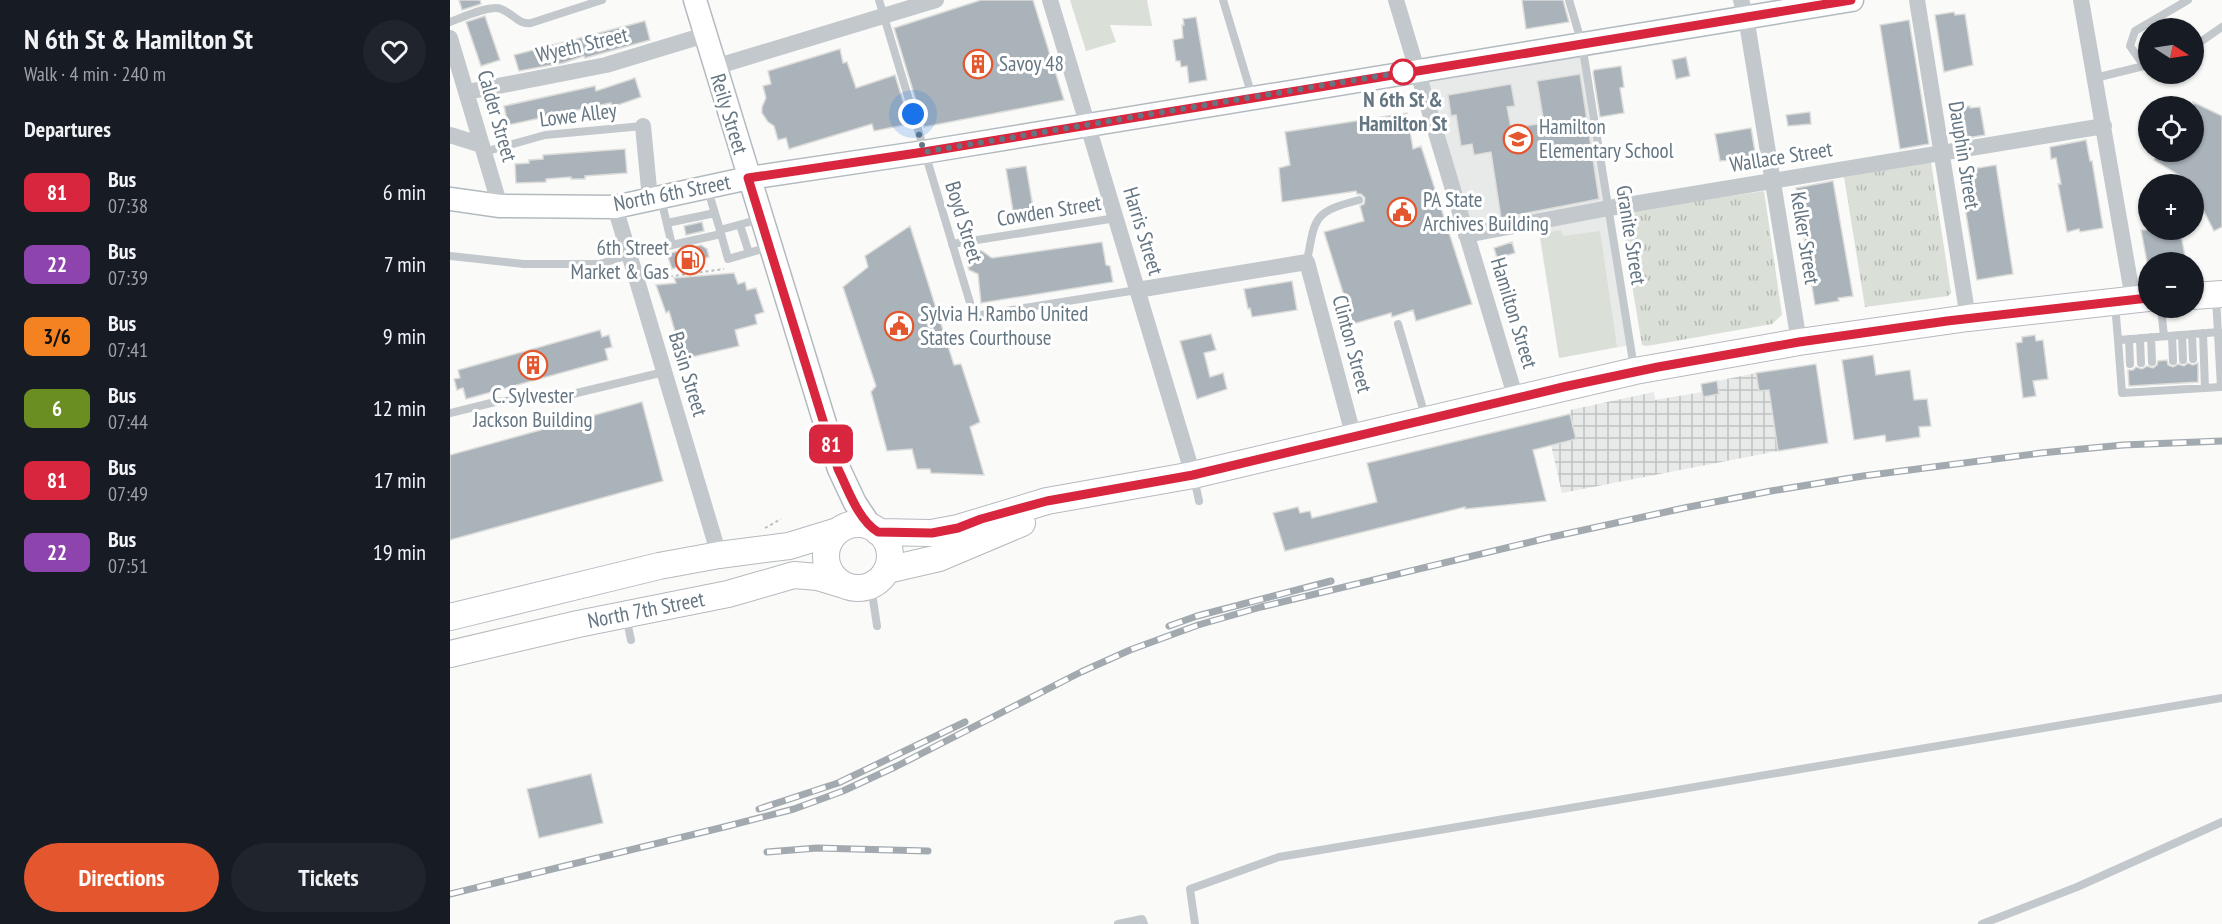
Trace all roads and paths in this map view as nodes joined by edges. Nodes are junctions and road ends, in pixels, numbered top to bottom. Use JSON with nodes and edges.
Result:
{"nodes":[{"id":1,"x":602,"y":0,"type":"edge"},
{"id":2,"x":695,"y":0,"type":"edge"},
{"id":3,"x":936,"y":0,"type":"edge"},
{"id":4,"x":1050,"y":0,"type":"edge"},
{"id":5,"x":1223,"y":0,"type":"edge"},
{"id":6,"x":1396,"y":0,"type":"edge"},
{"id":7,"x":1569,"y":0,"type":"edge"},
{"id":8,"x":1852,"y":0,"type":"edge"},
{"id":9,"x":1917,"y":0,"type":"edge"},
{"id":10,"x":2081,"y":0,"type":"edge"},
{"id":11,"x":2188,"y":0,"type":"edge"},
{"id":12,"x":1812,"y":3,"type":"edge"},
{"id":13,"x":881,"y":8,"type":"edge"},
{"id":14,"x":1743,"y":8,"type":"edge"},
{"id":15,"x":2157,"y":18,"type":"edge"},
{"id":16,"x":450,"y":22,"type":"edge"},
{"id":17,"x":2222,"y":27,"type":"edge"},
{"id":18,"x":2138,"y":29,"type":"edge"},
{"id":19,"x":705,"y":35,"type":"junction"},
{"id":20,"x":450,"y":38,"type":"edge"},
{"id":21,"x":2204,"y":39,"type":"edge"},
{"id":22,"x":1582,"y":44,"type":"junction"},
{"id":23,"x":2138,"y":56,"type":"edge"},
{"id":24,"x":715,"y":67,"type":"junction"},
{"id":25,"x":2138,"y":68,"type":"edge"},
{"id":26,"x":1417,"y":70,"type":"junction"},
{"id":27,"x":2095,"y":78,"type":"junction"},
{"id":28,"x":467,"y":92,"type":"junction"},
{"id":29,"x":1252,"y":97,"type":"junction"},
{"id":30,"x":1087,"y":124,"type":"junction"},
{"id":31,"x":643,"y":126,"type":"joint"},
{"id":32,"x":2104,"y":126,"type":"junction"},
{"id":33,"x":450,"y":135,"type":"edge"},
{"id":34,"x":483,"y":149,"type":"junction"},
{"id":35,"x":924,"y":152,"type":"junction"},
{"id":36,"x":1941,"y":153,"type":"junction"},
{"id":37,"x":748,"y":178,"type":"junction"},
{"id":38,"x":1772,"y":181,"type":"junction"},
{"id":39,"x":707,"y":187,"type":"junction"},
{"id":40,"x":655,"y":198,"type":"junction"},
{"id":41,"x":450,"y":199,"type":"edge"},
{"id":42,"x":1359,"y":200,"type":"dead end"},
{"id":43,"x":500,"y":206,"type":"junction"},
{"id":44,"x":615,"y":207,"type":"junction"},
{"id":45,"x":1609,"y":208,"type":"junction"},
{"id":46,"x":715,"y":213,"type":"junction"},
{"id":47,"x":1116,"y":218,"type":"junction"},
{"id":48,"x":750,"y":222,"type":"junction"},
{"id":49,"x":667,"y":223,"type":"junction"},
{"id":50,"x":720,"y":232,"type":"junction"},
{"id":51,"x":1466,"y":235,"type":"junction"},
{"id":52,"x":952,"y":244,"type":"junction"},
{"id":53,"x":672,"y":245,"type":"junction"},
{"id":54,"x":759,"y":250,"type":"junction"},
{"id":55,"x":629,"y":255,"type":"junction"},
{"id":56,"x":450,"y":256,"type":"edge"},
{"id":57,"x":1307,"y":262,"type":"junction"},
{"id":58,"x":732,"y":268,"type":"dead end"},
{"id":59,"x":637,"y":281,"type":"junction"},
{"id":60,"x":1137,"y":290,"type":"junction"},
{"id":61,"x":2210,"y":295,"type":"edge"},
{"id":62,"x":2132,"y":300,"type":"edge"},
{"id":63,"x":1968,"y":318,"type":"junction"},
{"id":64,"x":2164,"y":318,"type":"edge"},
{"id":65,"x":1398,"y":324,"type":"dead end"},
{"id":66,"x":2219,"y":332,"type":"junction"},
{"id":67,"x":2203,"y":333,"type":"junction"},
{"id":68,"x":2192,"y":334,"type":"junction"},
{"id":69,"x":2182,"y":335,"type":"junction"},
{"id":70,"x":2168,"y":336,"type":"junction"},
{"id":71,"x":2151,"y":337,"type":"junction"},
{"id":72,"x":2140,"y":338,"type":"junction"},
{"id":73,"x":2129,"y":339,"type":"junction"},
{"id":74,"x":2118,"y":340,"type":"junction"},
{"id":75,"x":1799,"y":342,"type":"junction"},
{"id":76,"x":2193,"y":359,"type":"dead end"},
{"id":77,"x":2152,"y":362,"type":"dead end"},
{"id":78,"x":2141,"y":363,"type":"dead end"},
{"id":79,"x":2130,"y":364,"type":"dead end"},
{"id":80,"x":664,"y":372,"type":"junction"},
{"id":81,"x":1635,"y":372,"type":"junction"},
{"id":82,"x":2205,"y":388,"type":"junction"},
{"id":83,"x":1516,"y":399,"type":"junction"},
{"id":84,"x":450,"y":413,"type":"edge"},
{"id":85,"x":1427,"y":420,"type":"junction"},
{"id":86,"x":1354,"y":438,"type":"junction"},
{"id":87,"x":838,"y":469,"type":"junction"},
{"id":88,"x":1193,"y":475,"type":"junction"},
{"id":89,"x":1118,"y":489,"type":"junction"},
{"id":90,"x":1199,"y":501,"type":"dead end"},
{"id":91,"x":874,"y":529,"type":"junction"},
{"id":92,"x":840,"y":530,"type":"junction"},
{"id":93,"x":719,"y":555,"type":"junction"},
{"id":94,"x":879,"y":578,"type":"junction"},
{"id":95,"x":841,"y":584,"type":"junction"},
{"id":96,"x":728,"y":594,"type":"junction"},
{"id":97,"x":450,"y":617,"type":"edge"},
{"id":98,"x":877,"y":626,"type":"dead end"},
{"id":99,"x":450,"y":654,"type":"edge"},
{"id":100,"x":2222,"y":698,"type":"edge"},
{"id":101,"x":2222,"y":822,"type":"edge"},
{"id":102,"x":1118,"y":924,"type":"edge"},
{"id":103,"x":1144,"y":924,"type":"edge"},
{"id":104,"x":1195,"y":924,"type":"edge"},
{"id":105,"x":1982,"y":924,"type":"edge"}],
"edges":[{"from":1,"to":16,"type":"lane"},
{"from":2,"to":19,"type":"main road","name":"Reily Street"},
{"from":3,"to":13,"type":"street"},
{"from":4,"to":30,"type":"street","name":"Harris Street"},
{"from":5,"to":29,"type":"lane"},
{"from":6,"to":26,"type":"street","name":"Hamilton Street"},
{"from":7,"to":22,"type":"lane","name":"Granite Street"},
{"from":8,"to":12,"type":"main road","name":"North 6th Street"},
{"from":9,"to":36,"type":"street","name":"Dauphin Street"},
{"from":10,"to":27,"type":"street"},
{"from":11,"to":15,"type":"lane"},
{"from":12,"to":14,"type":"main road","name":"North 6th Street"},
{"from":13,"to":24,"type":"street"},
{"from":13,"to":35,"type":"lane","name":"Boyd Street"},
{"from":14,"to":22,"type":"main road","name":"North 6th Street"},
{"from":14,"to":38,"type":"street","name":"Kelker Street"},
{"from":17,"to":21,"type":"lane"},
{"from":18,"to":23,"type":"lane"},
{"from":19,"to":24,"type":"main road","name":"Reily Street"},
{"from":19,"to":28,"type":"street","name":"Wyeth Street"},
{"from":20,"to":28,"type":"street","name":"Calder Street"},
{"from":22,"to":26,"type":"main road","name":"North 6th Street"},
{"from":22,"to":45,"type":"lane","name":"Granite Street"},
{"from":24,"to":37,"type":"main road","name":"Reily Street"},
{"from":25,"to":27,"type":"lane"},
{"from":26,"to":29,"type":"main road","name":"North 6th Street"},
{"from":26,"to":51,"type":"street","name":"Hamilton Street"},
{"from":27,"to":32,"type":"street"},
{"from":28,"to":34,"type":"street","name":"Calder Street"},
{"from":29,"to":30,"type":"main road","name":"North 6th Street"},
{"from":30,"to":35,"type":"main road","name":"North 6th Street"},
{"from":30,"to":47,"type":"street","name":"Harris Street"},
{"from":31,"to":34,"type":"lane","name":"Lowe Alley"},
{"from":31,"to":40,"type":"street"},
{"from":32,"to":36,"type":"street","name":"Wallace Street"},
{"from":32,"to":62,"type":"street"},
{"from":33,"to":34,"type":"street"},
{"from":34,"to":43,"type":"street","name":"Calder Street"},
{"from":35,"to":37,"type":"main road","name":"North 6th Street"},
{"from":35,"to":52,"type":"lane","name":"Boyd Street"},
{"from":36,"to":38,"type":"street","name":"Wallace Street"},
{"from":36,"to":63,"type":"street","name":"Dauphin Street"},
{"from":37,"to":39,"type":"main road","name":"North 6th Street"},
{"from":37,"to":48,"type":"main road","name":"Reily Street"},
{"from":38,"to":45,"type":"street","name":"Wallace Street"},
{"from":38,"to":75,"type":"street","name":"Kelker Street"},
{"from":39,"to":40,"type":"main road","name":"North 6th Street"},
{"from":39,"to":46,"type":"lane"},
{"from":40,"to":44,"type":"main road","name":"North 6th Street"},
{"from":40,"to":49,"type":"lane"},
{"from":41,"to":43,"type":"main road","name":"North 6th Street"},
{"from":42,"to":57,"type":"lane"},
{"from":43,"to":44,"type":"main road","name":"North 6th Street"},
{"from":44,"to":55,"type":"street","name":"Basin Street"},
{"from":45,"to":51,"type":"street","name":"Wallace Street"},
{"from":45,"to":81,"type":"lane","name":"Granite Street"},
{"from":46,"to":49,"type":"lane"},
{"from":46,"to":50,"type":"lane"},
{"from":47,"to":52,"type":"lane","name":"Cowden Street"},
{"from":47,"to":60,"type":"street","name":"Harris Street"},
{"from":48,"to":50,"type":"lane"},
{"from":48,"to":54,"type":"main road","name":"Reily Street"},
{"from":49,"to":53,"type":"lane"},
{"from":50,"to":53,"type":"lane"},
{"from":50,"to":54,"type":"lane"},
{"from":51,"to":83,"type":"street","name":"Hamilton Street"},
{"from":52,"to":60,"type":"lane","name":"Boyd Street"},
{"from":53,"to":55,"type":"lane"},
{"from":54,"to":87,"type":"main road","name":"Reily Street"},
{"from":55,"to":56,"type":"lane"},
{"from":55,"to":59,"type":"street","name":"Basin Street"},
{"from":57,"to":60,"type":"street"},
{"from":57,"to":86,"type":"street","name":"Clinton Street"},
{"from":58,"to":59,"type":"path"},
{"from":59,"to":80,"type":"street","name":"Basin Street"},
{"from":60,"to":88,"type":"street","name":"Harris Street"},
{"from":61,"to":66,"type":"lane"},
{"from":62,"to":63,"type":"main road","name":"North 7th Street"},
{"from":62,"to":74,"type":"lane"},
{"from":63,"to":75,"type":"main road","name":"North 7th Street"},
{"from":64,"to":70,"type":"lane"},
{"from":65,"to":85,"type":"lane"},
{"from":66,"to":67,"type":"lane"},
{"from":66,"to":82,"type":"lane"},
{"from":67,"to":68,"type":"lane"},
{"from":67,"to":82,"type":"lane"},
{"from":68,"to":69,"type":"lane"},
{"from":68,"to":76,"type":"lane"},
{"from":69,"to":70,"type":"lane"},
{"from":69,"to":70,"type":"lane"},
{"from":70,"to":71,"type":"lane"},
{"from":71,"to":72,"type":"lane"},
{"from":71,"to":77,"type":"lane"},
{"from":72,"to":73,"type":"lane"},
{"from":72,"to":78,"type":"lane"},
{"from":73,"to":74,"type":"lane"},
{"from":73,"to":79,"type":"lane"},
{"from":74,"to":82,"type":"lane"},
{"from":75,"to":81,"type":"main road","name":"North 7th Street"},
{"from":80,"to":84,"type":"lane"},
{"from":80,"to":93,"type":"street","name":"Basin Street"},
{"from":81,"to":83,"type":"main road","name":"North 7th Street"},
{"from":83,"to":85,"type":"main road","name":"North 7th Street"},
{"from":85,"to":86,"type":"main road","name":"North 7th Street"},
{"from":86,"to":88,"type":"main road","name":"North 7th Street"},
{"from":87,"to":91,"type":"main road","name":"Reily Street"},
{"from":87,"to":92,"type":"main road","name":"Reily Street"},
{"from":88,"to":89,"type":"main road","name":"North 7th Street"},
{"from":88,"to":90,"type":"lane"},
{"from":89,"to":91,"type":"main road","name":"North 7th Street"},
{"from":89,"to":94,"type":"main road","name":"North 7th Street"},
{"from":91,"to":92,"type":"main road","name":"North 7th Street"},
{"from":91,"to":94,"type":"main road"},
{"from":92,"to":93,"type":"main road","name":"North 7th Street"},
{"from":92,"to":95,"type":"main road"},
{"from":93,"to":96,"type":"main road"},
{"from":93,"to":97,"type":"main road","name":"North 7th Street"},
{"from":94,"to":95,"type":"main road","name":"North 7th Street"},
{"from":94,"to":98,"type":"lane"},
{"from":95,"to":96,"type":"main road","name":"North 7th Street"},
{"from":96,"to":99,"type":"main road","name":"North 7th Street"},
{"from":100,"to":104,"type":"lane"},
{"from":101,"to":105,"type":"lane"},
{"from":102,"to":103,"type":"lane"}]}
